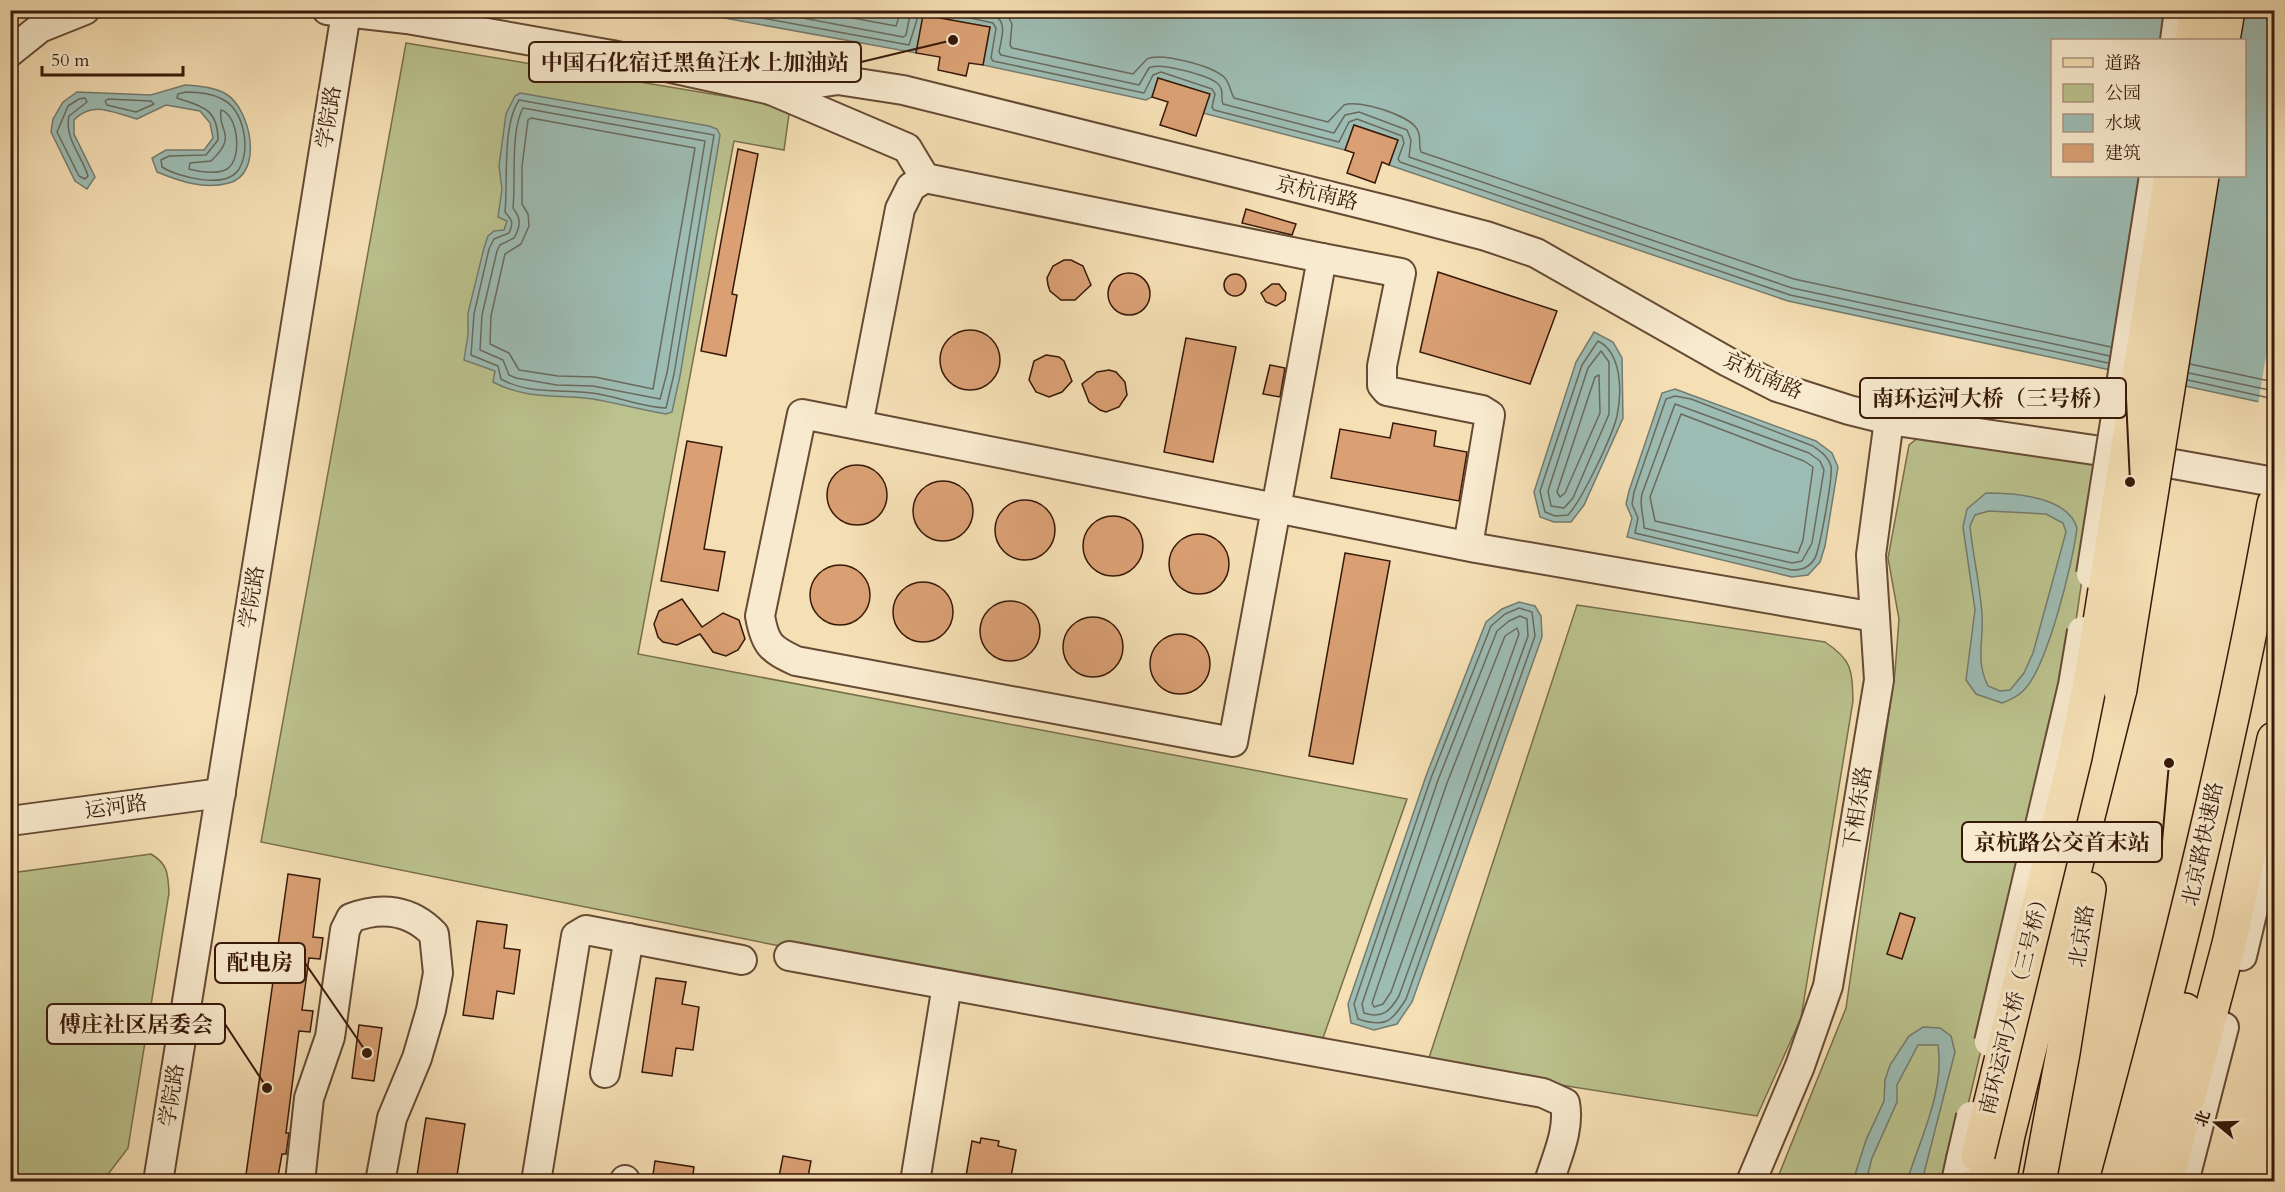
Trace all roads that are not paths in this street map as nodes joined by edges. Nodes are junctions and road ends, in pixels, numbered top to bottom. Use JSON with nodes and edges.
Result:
{"nodes":[{"id":1,"x":85,"y":10,"type":"edge"},
{"id":2,"x":2180,"y":10,"type":"edge"},
{"id":3,"x":2197,"y":10,"type":"edge"},
{"id":4,"x":2228,"y":10,"type":"edge"},
{"id":5,"x":337,"y":11,"type":"edge"},
{"id":6,"x":2175,"y":39,"type":"edge"},
{"id":7,"x":2192,"y":39,"type":"edge"},
{"id":8,"x":2223,"y":39,"type":"edge"},
{"id":9,"x":10,"y":52,"type":"edge"},
{"id":10,"x":771,"y":90,"type":"junction"},
{"id":11,"x":2154,"y":177,"type":"edge"},
{"id":12,"x":2171,"y":177,"type":"edge"},
{"id":13,"x":2202,"y":177,"type":"edge"},
{"id":14,"x":925,"y":178,"type":"junction"},
{"id":15,"x":1322,"y":258,"type":"junction"},
{"id":16,"x":1889,"y":420,"type":"junction"},
{"id":17,"x":858,"y":425,"type":"junction"},
{"id":18,"x":2274,"y":482,"type":"edge"},
{"id":19,"x":2274,"y":504,"type":"edge"},
{"id":20,"x":1276,"y":508,"type":"junction"},
{"id":21,"x":1468,"y":546,"type":"junction"},
{"id":22,"x":2262,"y":575,"type":"junction"},
{"id":23,"x":1875,"y":617,"type":"junction"},
{"id":24,"x":2120,"y":689,"type":"junction"},
{"id":25,"x":2274,"y":738,"type":"edge"},
{"id":26,"x":221,"y":793,"type":"junction"},
{"id":27,"x":10,"y":821,"type":"edge"},
{"id":28,"x":2274,"y":821,"type":"edge"},
{"id":29,"x":629,"y":938,"type":"junction"},
{"id":30,"x":789,"y":956,"type":"dead end"},
{"id":31,"x":742,"y":960,"type":"dead end"},
{"id":32,"x":947,"y":985,"type":"junction"},
{"id":33,"x":605,"y":1073,"type":"dead end"},
{"id":34,"x":1967,"y":1169,"type":"edge"},
{"id":35,"x":2155,"y":1174,"type":"edge"},
{"id":36,"x":158,"y":1182,"type":"edge"},
{"id":37,"x":300,"y":1182,"type":"edge"},
{"id":38,"x":380,"y":1182,"type":"edge"},
{"id":39,"x":536,"y":1182,"type":"edge"},
{"id":40,"x":915,"y":1182,"type":"edge"},
{"id":41,"x":1549,"y":1182,"type":"edge"},
{"id":42,"x":1751,"y":1182,"type":"edge"},
{"id":43,"x":1999,"y":1182,"type":"edge"},
{"id":44,"x":2039,"y":1182,"type":"edge"},
{"id":45,"x":2117,"y":1182,"type":"edge"},
{"id":46,"x":2184,"y":1182,"type":"edge"}],
"edges":[{"from":1,"to":9,"type":"street"},
{"from":2,"to":6,"type":"street"},
{"from":3,"to":7,"type":"main road"},
{"from":4,"to":8,"type":"main road"},
{"from":5,"to":10,"type":"street","name":"京杭南路"},
{"from":5,"to":26,"type":"street","name":"学院路"},
{"from":10,"to":14,"type":"street"},
{"from":10,"to":16,"type":"street","name":"京杭南路"},
{"from":11,"to":34,"type":"street","bridge":true},
{"from":12,"to":34,"type":"main road","name":"南环运河大桥（三号桥）","bridge":true},
{"from":13,"to":24,"type":"main road","bridge":true},
{"from":14,"to":15,"type":"street"},
{"from":14,"to":17,"type":"street"},
{"from":15,"to":20,"type":"street"},
{"from":15,"to":21,"type":"street"},
{"from":16,"to":18,"type":"street","name":"京杭南路"},
{"from":16,"to":23,"type":"street","name":"下相东路"},
{"from":17,"to":20,"type":"street"},
{"from":17,"to":20,"type":"street"},
{"from":19,"to":22,"type":"main road","name":"北京路快速路"},
{"from":20,"to":21,"type":"street"},
{"from":21,"to":23,"type":"street"},
{"from":22,"to":35,"type":"main road"},
{"from":22,"to":45,"type":"main road","name":"北京路快速路"},
{"from":23,"to":42,"type":"street","name":"下相东路"},
{"from":24,"to":43,"type":"main road"},
{"from":24,"to":44,"type":"main road","name":"北京路"},
{"from":25,"to":35,"type":"main road"},
{"from":26,"to":27,"type":"street","name":"运河路"},
{"from":26,"to":36,"type":"street","name":"学院路"},
{"from":28,"to":46,"type":"street"},
{"from":29,"to":31,"type":"street"},
{"from":29,"to":33,"type":"street"},
{"from":29,"to":39,"type":"street"},
{"from":30,"to":32,"type":"street"},
{"from":32,"to":40,"type":"street"},
{"from":32,"to":41,"type":"street"},
{"from":37,"to":38,"type":"street"}]}
